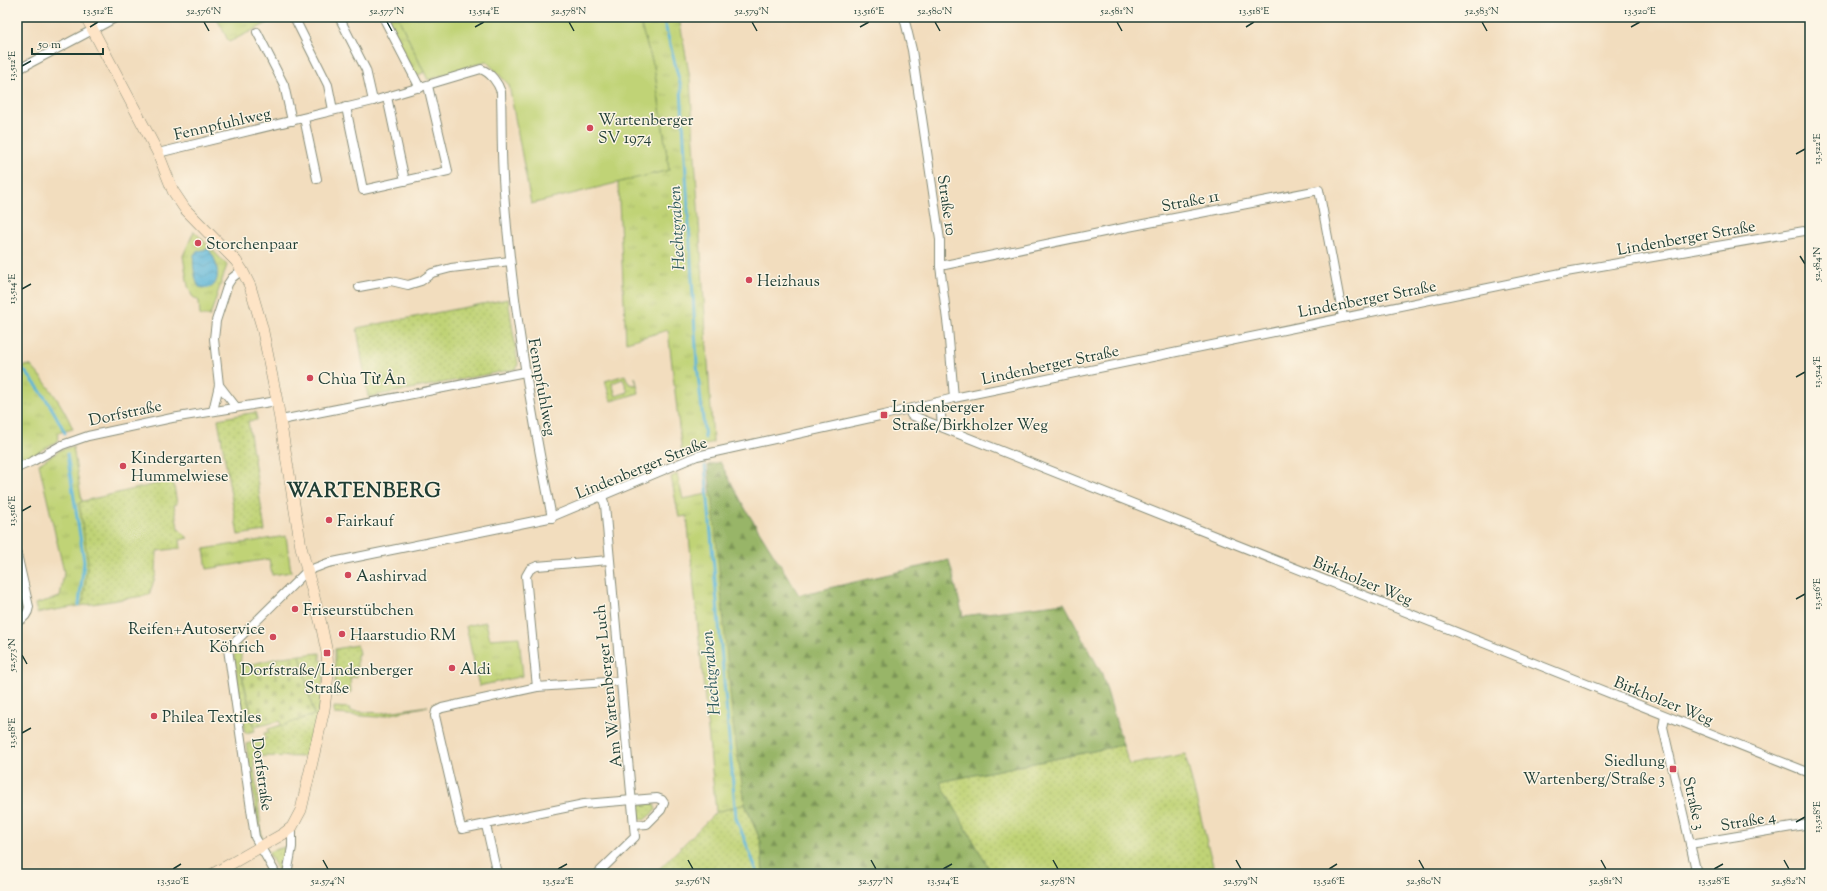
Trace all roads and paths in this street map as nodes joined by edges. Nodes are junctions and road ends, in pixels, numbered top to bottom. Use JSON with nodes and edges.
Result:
{"nodes":[{"id":1,"x":86,"y":17,"type":"edge"},
{"id":2,"x":117,"y":17,"type":"edge"},
{"id":3,"x":294,"y":17,"type":"edge"},
{"id":4,"x":339,"y":17,"type":"edge"},
{"id":5,"x":383,"y":17,"type":"edge"},
{"id":6,"x":904,"y":17,"type":"edge"},
{"id":7,"x":93,"y":29,"type":"junction"},
{"id":8,"x":257,"y":32,"type":"dead end"},
{"id":9,"x":17,"y":70,"type":"edge"},
{"id":10,"x":424,"y":87,"type":"junction"},
{"id":11,"x":387,"y":97,"type":"junction"},
{"id":12,"x":373,"y":101,"type":"junction"},
{"id":13,"x":346,"y":108,"type":"junction"},
{"id":14,"x":333,"y":110,"type":"junction"},
{"id":15,"x":304,"y":118,"type":"junction"},
{"id":16,"x":292,"y":120,"type":"junction"},
{"id":17,"x":158,"y":153,"type":"junction"},
{"id":18,"x":317,"y":179,"type":"dead end"},
{"id":19,"x":405,"y":181,"type":"junction"},
{"id":20,"x":1810,"y":230,"type":"edge"},
{"id":21,"x":510,"y":261,"type":"junction"},
{"id":22,"x":940,"y":266,"type":"junction"},
{"id":23,"x":242,"y":270,"type":"junction"},
{"id":24,"x":359,"y":287,"type":"dead end"},
{"id":25,"x":1343,"y":317,"type":"junction"},
{"id":26,"x":525,"y":372,"type":"junction"},
{"id":27,"x":219,"y":385,"type":"junction"},
{"id":28,"x":954,"y":398,"type":"junction"},
{"id":29,"x":278,"y":401,"type":"junction"},
{"id":30,"x":940,"y":402,"type":"junction"},
{"id":31,"x":236,"y":407,"type":"junction"},
{"id":32,"x":909,"y":409,"type":"junction"},
{"id":33,"x":213,"y":411,"type":"junction"},
{"id":34,"x":281,"y":420,"type":"junction"},
{"id":35,"x":942,"y":427,"type":"junction"},
{"id":36,"x":17,"y":468,"type":"edge"},
{"id":37,"x":602,"y":497,"type":"junction"},
{"id":38,"x":552,"y":518,"type":"junction"},
{"id":39,"x":17,"y":554,"type":"edge"},
{"id":40,"x":609,"y":560,"type":"junction"},
{"id":41,"x":308,"y":571,"type":"junction"},
{"id":42,"x":17,"y":622,"type":"edge"},
{"id":43,"x":621,"y":681,"type":"junction"},
{"id":44,"x":537,"y":687,"type":"junction"},
{"id":45,"x":1665,"y":716,"type":"junction"},
{"id":46,"x":1810,"y":774,"type":"edge"},
{"id":47,"x":632,"y":800,"type":"junction"},
{"id":48,"x":1810,"y":824,"type":"edge"},
{"id":49,"x":486,"y":825,"type":"junction"},
{"id":50,"x":634,"y":825,"type":"junction"},
{"id":51,"x":292,"y":827,"type":"junction"},
{"id":52,"x":258,"y":842,"type":"junction"},
{"id":53,"x":1690,"y":844,"type":"junction"},
{"id":54,"x":212,"y":874,"type":"edge"},
{"id":55,"x":276,"y":874,"type":"edge"},
{"id":56,"x":287,"y":874,"type":"edge"},
{"id":57,"x":497,"y":874,"type":"edge"},
{"id":58,"x":597,"y":874,"type":"edge"},
{"id":59,"x":1697,"y":874,"type":"edge"}],
"edges":[{"from":1,"to":7,"type":"main road","name":"Dorfstraße"},
{"from":2,"to":7,"type":"street"},
{"from":3,"to":14,"type":"street"},
{"from":4,"to":12,"type":"street"},
{"from":5,"to":10,"type":"street"},
{"from":6,"to":22,"type":"street","name":"Straße 10"},
{"from":7,"to":9,"type":"street"},
{"from":7,"to":17,"type":"main road","name":"Dorfstraße"},
{"from":8,"to":16,"type":"street","name":"Fennpfuhlweg"},
{"from":10,"to":11,"type":"street","name":"Fennpfuhlweg"},
{"from":10,"to":19,"type":"street"},
{"from":10,"to":21,"type":"street","name":"Fennpfuhlweg"},
{"from":11,"to":12,"type":"street","name":"Fennpfuhlweg"},
{"from":11,"to":19,"type":"street"},
{"from":12,"to":13,"type":"street","name":"Fennpfuhlweg"},
{"from":13,"to":14,"type":"street","name":"Fennpfuhlweg"},
{"from":13,"to":19,"type":"street"},
{"from":14,"to":15,"type":"street","name":"Fennpfuhlweg"},
{"from":15,"to":16,"type":"street","name":"Fennpfuhlweg"},
{"from":15,"to":18,"type":"street"},
{"from":16,"to":17,"type":"street","name":"Fennpfuhlweg"},
{"from":17,"to":23,"type":"main road","name":"Dorfstraße"},
{"from":20,"to":25,"type":"street","name":"Lindenberger Straße"},
{"from":21,"to":24,"type":"street"},
{"from":21,"to":26,"type":"street","name":"Fennpfuhlweg"},
{"from":22,"to":25,"type":"street","name":"Straße 11"},
{"from":22,"to":28,"type":"street","name":"Straße 10"},
{"from":23,"to":27,"type":"street"},
{"from":23,"to":29,"type":"main road","name":"Dorfstraße"},
{"from":25,"to":28,"type":"street","name":"Lindenberger Straße"},
{"from":26,"to":34,"type":"street"},
{"from":26,"to":38,"type":"street","name":"Fennpfuhlweg"},
{"from":27,"to":31,"type":"street"},
{"from":27,"to":33,"type":"street"},
{"from":28,"to":30,"type":"street","name":"Lindenberger Straße"},
{"from":29,"to":31,"type":"street","name":"Dorfstraße"},
{"from":29,"to":34,"type":"main road","name":"Dorfstraße"},
{"from":30,"to":32,"type":"street","name":"Lindenberger Straße"},
{"from":30,"to":35,"type":"street"},
{"from":31,"to":33,"type":"street","name":"Dorfstraße"},
{"from":32,"to":35,"type":"street","name":"Birkholzer Weg"},
{"from":32,"to":37,"type":"street","name":"Lindenberger Straße"},
{"from":33,"to":36,"type":"street","name":"Dorfstraße"},
{"from":34,"to":41,"type":"main road","name":"Dorfstraße"},
{"from":35,"to":45,"type":"street","name":"Birkholzer Weg"},
{"from":37,"to":38,"type":"street","name":"Lindenberger Straße"},
{"from":37,"to":40,"type":"street","name":"Am Wartenberger Luch"},
{"from":38,"to":41,"type":"street","name":"Lindenberger Straße"},
{"from":39,"to":42,"type":"street"},
{"from":40,"to":43,"type":"street","name":"Am Wartenberger Luch"},
{"from":40,"to":44,"type":"street"},
{"from":41,"to":51,"type":"main road","name":"Dorfstraße"},
{"from":41,"to":52,"type":"street","name":"Dorfstraße"},
{"from":43,"to":44,"type":"street"},
{"from":43,"to":47,"type":"street","name":"Am Wartenberger Luch"},
{"from":44,"to":49,"type":"street"},
{"from":45,"to":46,"type":"street","name":"Birkholzer Weg"},
{"from":45,"to":53,"type":"street","name":"Straße 3"},
{"from":47,"to":49,"type":"street"},
{"from":47,"to":50,"type":"street","name":"Am Wartenberger Luch"},
{"from":47,"to":50,"type":"street"},
{"from":48,"to":53,"type":"street","name":"Straße 4"},
{"from":49,"to":57,"type":"street"},
{"from":50,"to":58,"type":"street","name":"Am Wartenberger Luch"},
{"from":51,"to":52,"type":"main road","name":"Dorfstraße"},
{"from":51,"to":56,"type":"street","name":"Dorfstraße"},
{"from":52,"to":54,"type":"main road","name":"Dorfstraße"},
{"from":52,"to":55,"type":"street","name":"Dorfstraße"},
{"from":53,"to":59,"type":"street","name":"Straße 3"}]}
